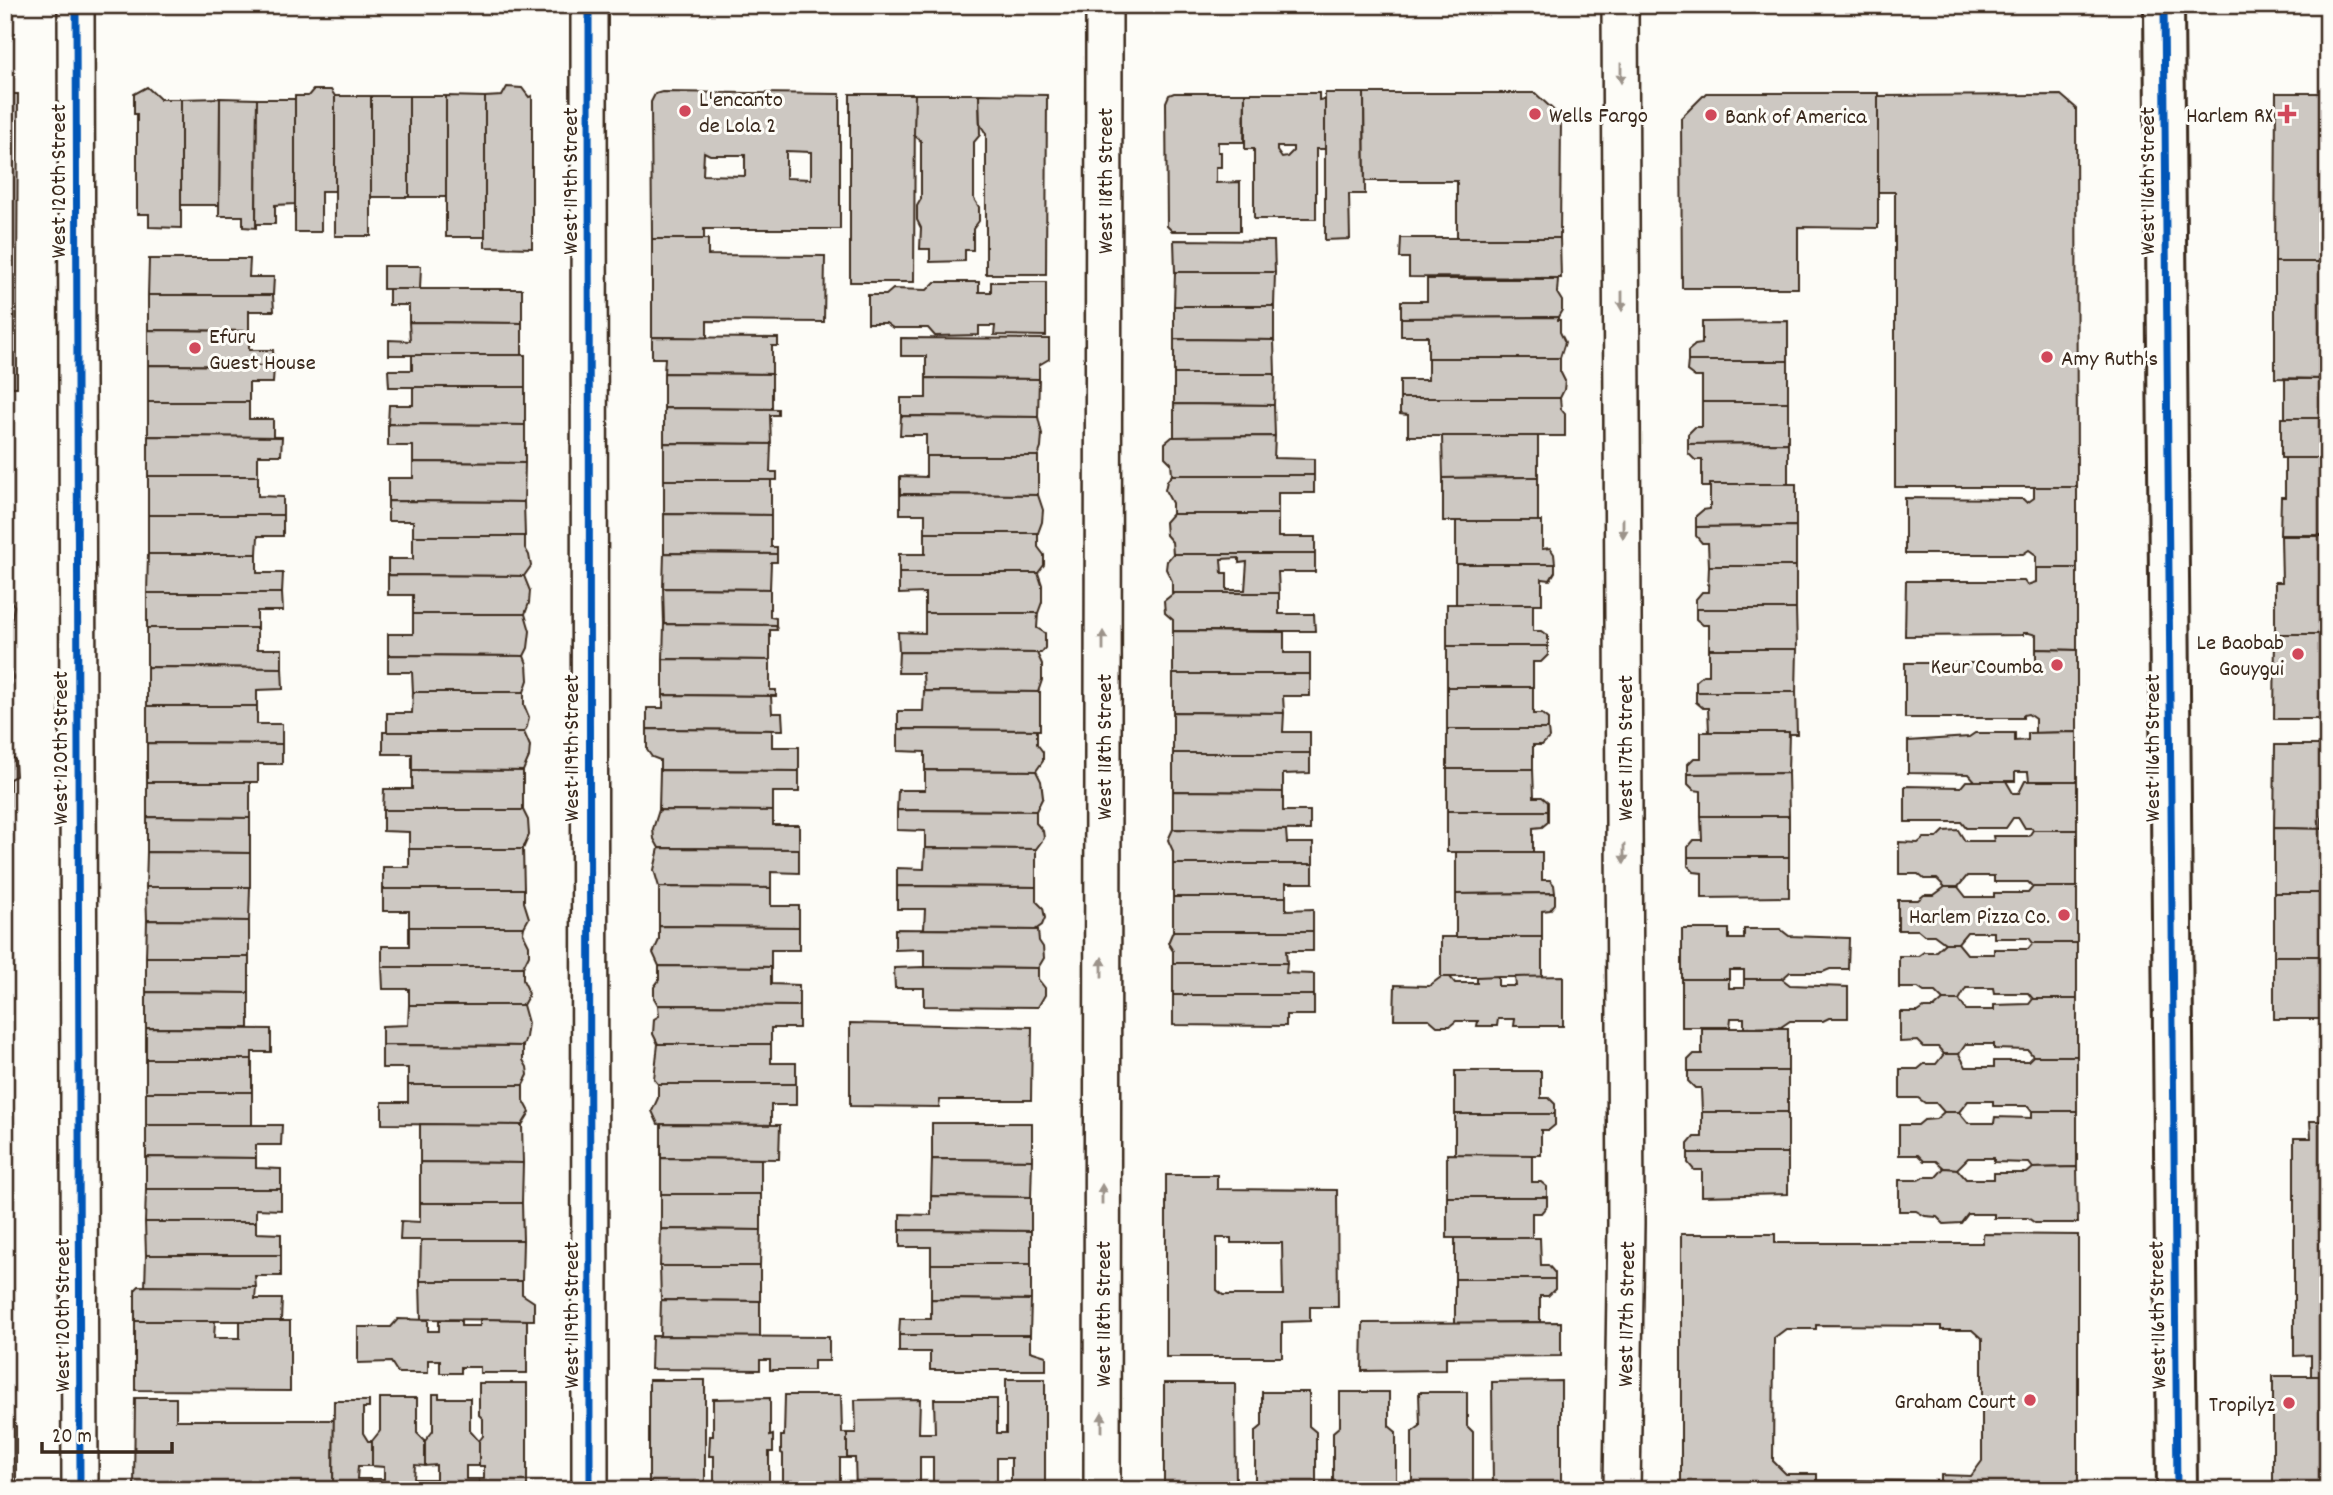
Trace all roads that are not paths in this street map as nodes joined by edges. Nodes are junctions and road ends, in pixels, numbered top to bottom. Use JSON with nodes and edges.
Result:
{"nodes":[{"id":1,"x":76,"y":5,"type":"edge"},
{"id":2,"x":589,"y":5,"type":"edge"},
{"id":3,"x":1104,"y":5,"type":"edge"},
{"id":4,"x":1620,"y":5,"type":"edge"},
{"id":5,"x":2164,"y":5,"type":"edge"},
{"id":6,"x":80,"y":1490,"type":"edge"},
{"id":7,"x":590,"y":1490,"type":"edge"},
{"id":8,"x":1102,"y":1490,"type":"edge"},
{"id":9,"x":1622,"y":1490,"type":"edge"},
{"id":10,"x":2177,"y":1490,"type":"edge"}],
"edges":[{"from":1,"to":6,"type":"street","name":"West 120th Street"},
{"from":2,"to":7,"type":"street","name":"West 119th Street"},
{"from":8,"to":3,"type":"street","name":"West 118th Street","one_way":true},
{"from":4,"to":9,"type":"street","name":"West 117th Street","one_way":true},
{"from":5,"to":10,"type":"street","name":"West 116th Street"}]}
